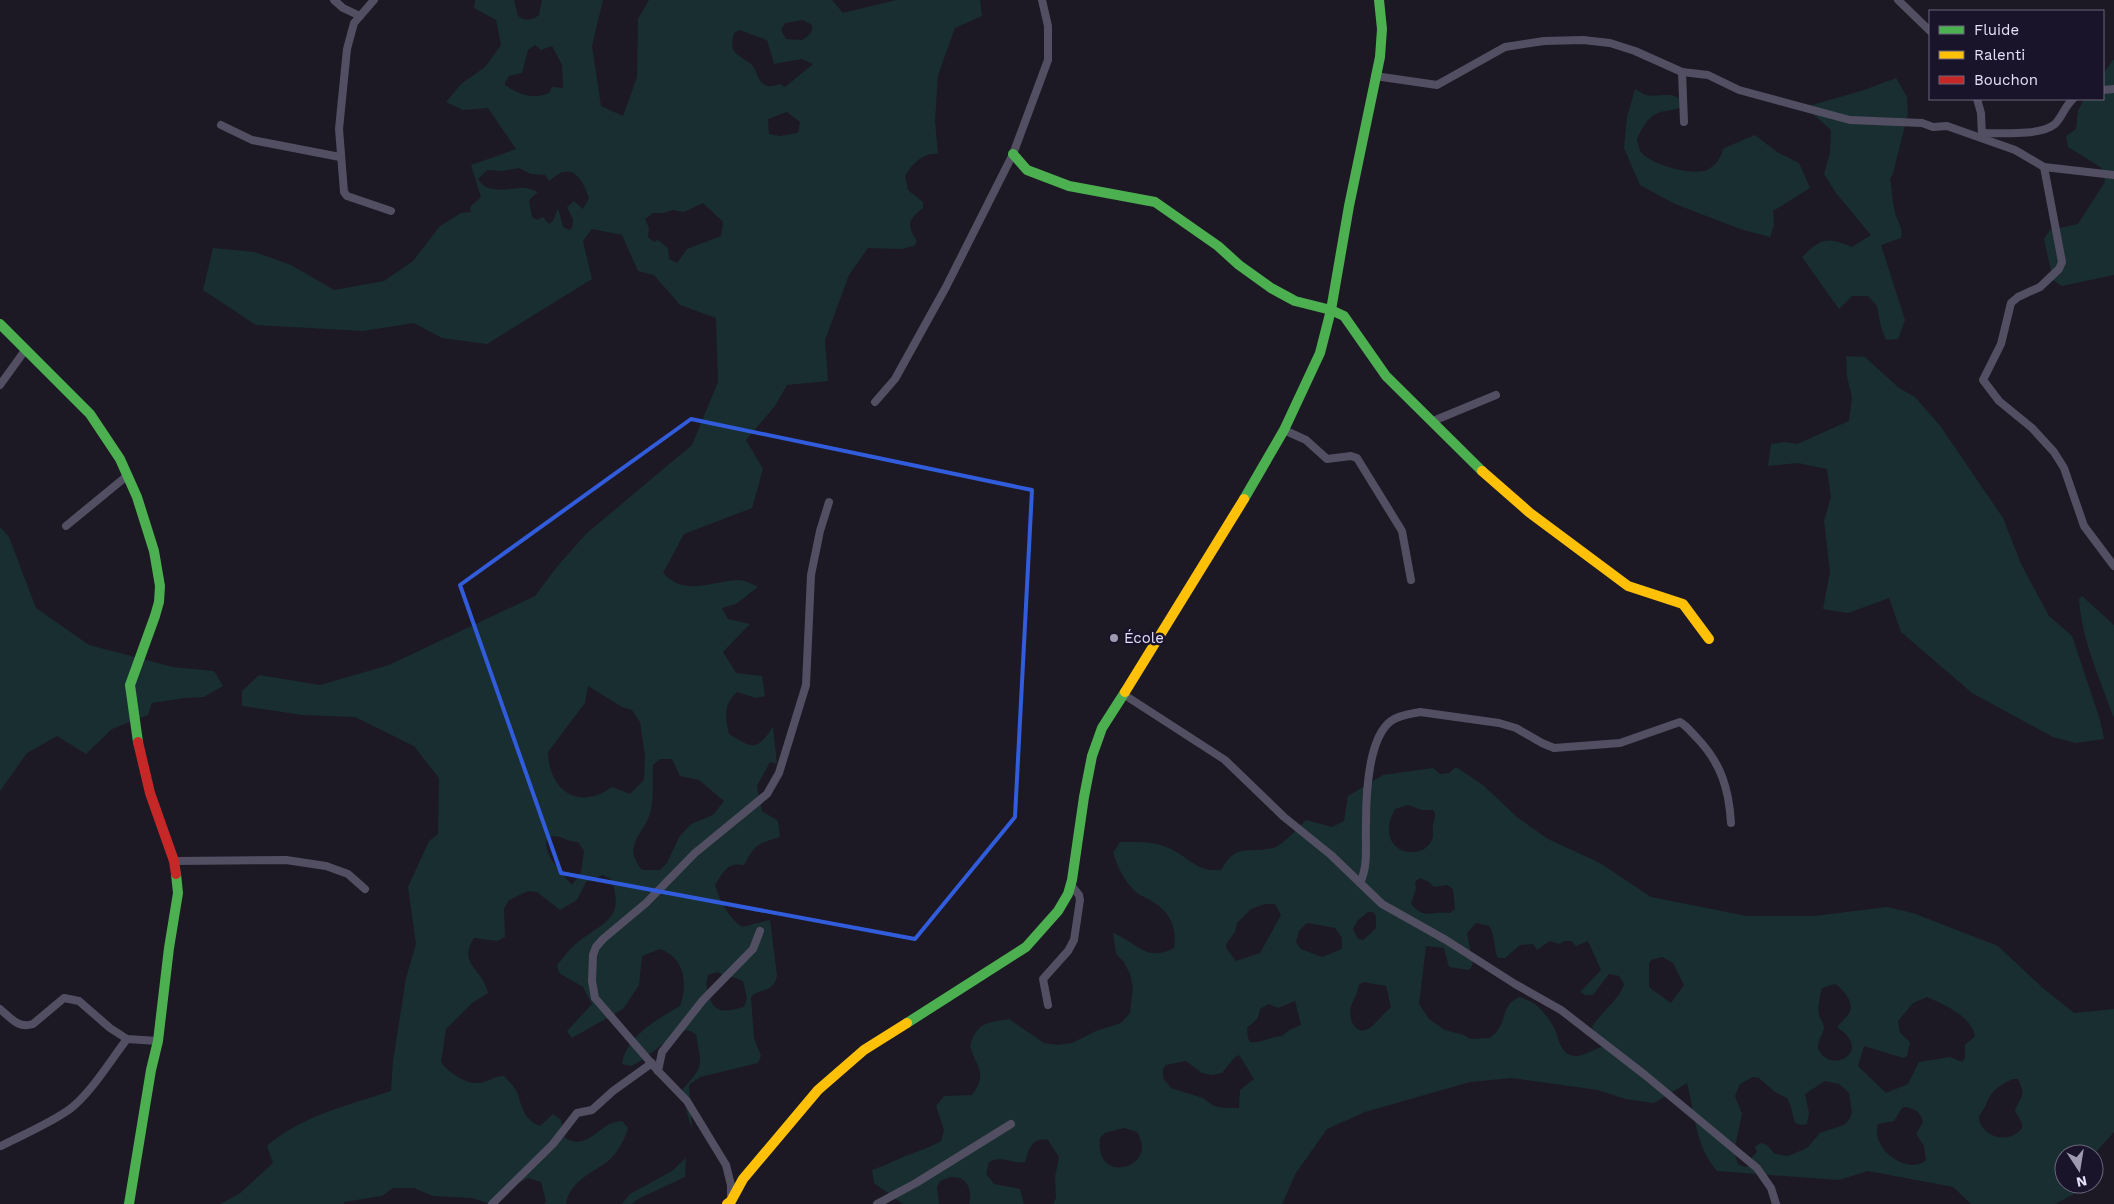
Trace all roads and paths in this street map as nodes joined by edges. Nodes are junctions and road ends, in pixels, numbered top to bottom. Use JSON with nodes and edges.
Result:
{"nodes":[{"id":1,"x":334,"y":0,"type":"edge"},
{"id":2,"x":374,"y":0,"type":"edge"},
{"id":3,"x":1042,"y":0,"type":"edge"},
{"id":4,"x":1379,"y":0,"type":"edge"},
{"id":5,"x":1898,"y":0,"type":"edge"},
{"id":6,"x":360,"y":16,"type":"junction"},
{"id":7,"x":1929,"y":30,"type":"edge"},
{"id":8,"x":1682,"y":72,"type":"junction"},
{"id":9,"x":1375,"y":76,"type":"junction"},
{"id":10,"x":1977,"y":100,"type":"edge"},
{"id":11,"x":2072,"y":100,"type":"edge"},
{"id":12,"x":1684,"y":122,"type":"dead end"},
{"id":13,"x":221,"y":125,"type":"dead end"},
{"id":14,"x":1982,"y":135,"type":"junction"},
{"id":15,"x":1013,"y":154,"type":"junction"},
{"id":16,"x":340,"y":157,"type":"junction"},
{"id":17,"x":2044,"y":167,"type":"junction"},
{"id":18,"x":2114,"y":175,"type":"edge"},
{"id":19,"x":391,"y":211,"type":"dead end"},
{"id":20,"x":1331,"y":310,"type":"junction"},
{"id":21,"x":0,"y":324,"type":"edge"},
{"id":22,"x":26,"y":349,"type":"junction"},
{"id":23,"x":0,"y":386,"type":"edge"},
{"id":24,"x":1496,"y":395,"type":"dead end"},
{"id":25,"x":875,"y":402,"type":"dead end"},
{"id":26,"x":1433,"y":421,"type":"junction"},
{"id":27,"x":1284,"y":430,"type":"junction"},
{"id":28,"x":128,"y":475,"type":"junction"},
{"id":29,"x":829,"y":502,"type":"dead end"},
{"id":30,"x":66,"y":526,"type":"dead end"},
{"id":31,"x":2114,"y":566,"type":"edge"},
{"id":32,"x":1410,"y":580,"type":"dead end"},
{"id":33,"x":1709,"y":639,"type":"dead end"},
{"id":34,"x":1123,"y":694,"type":"junction"},
{"id":35,"x":1731,"y":823,"type":"dead end"},
{"id":36,"x":174,"y":861,"type":"junction"},
{"id":37,"x":1360,"y":883,"type":"junction"},
{"id":38,"x":1071,"y":885,"type":"junction"},
{"id":39,"x":365,"y":888,"type":"dead end"},
{"id":40,"x":760,"y":931,"type":"dead end"},
{"id":41,"x":1048,"y":1005,"type":"dead end"},
{"id":42,"x":0,"y":1009,"type":"edge"},
{"id":43,"x":127,"y":1039,"type":"junction"},
{"id":44,"x":158,"y":1041,"type":"junction"},
{"id":45,"x":652,"y":1064,"type":"junction"},
{"id":46,"x":658,"y":1071,"type":"junction"},
{"id":47,"x":1011,"y":1124,"type":"dead end"},
{"id":48,"x":1,"y":1146,"type":"edge"},
{"id":49,"x":731,"y":1203,"type":"edge"},
{"id":50,"x":129,"y":1204,"type":"edge"},
{"id":51,"x":492,"y":1204,"type":"edge"},
{"id":52,"x":877,"y":1204,"type":"edge"},
{"id":53,"x":1776,"y":1204,"type":"edge"}],
"edges":[{"from":1,"to":6,"type":"street"},
{"from":2,"to":6,"type":"street"},
{"from":3,"to":15,"type":"street"},
{"from":4,"to":9,"type":"street"},
{"from":5,"to":7,"type":"street"},
{"from":6,"to":16,"type":"street"},
{"from":8,"to":9,"type":"street"},
{"from":8,"to":12,"type":"street"},
{"from":8,"to":14,"type":"street"},
{"from":9,"to":20,"type":"street"},
{"from":10,"to":14,"type":"street"},
{"from":11,"to":14,"type":"street"},
{"from":13,"to":16,"type":"street"},
{"from":14,"to":17,"type":"street"},
{"from":15,"to":20,"type":"street"},
{"from":15,"to":25,"type":"street"},
{"from":16,"to":19,"type":"street"},
{"from":17,"to":18,"type":"street"},
{"from":17,"to":31,"type":"street"},
{"from":20,"to":26,"type":"street"},
{"from":20,"to":27,"type":"street"},
{"from":21,"to":22,"type":"street"},
{"from":22,"to":23,"type":"street"},
{"from":22,"to":28,"type":"street"},
{"from":24,"to":26,"type":"street"},
{"from":26,"to":33,"type":"street"},
{"from":27,"to":32,"type":"street"},
{"from":27,"to":34,"type":"street"},
{"from":28,"to":30,"type":"street"},
{"from":28,"to":36,"type":"street"},
{"from":29,"to":45,"type":"street"},
{"from":34,"to":37,"type":"street"},
{"from":34,"to":38,"type":"street"},
{"from":35,"to":37,"type":"street"},
{"from":36,"to":39,"type":"street"},
{"from":36,"to":44,"type":"street"},
{"from":37,"to":53,"type":"street"},
{"from":38,"to":41,"type":"street"},
{"from":38,"to":49,"type":"street"},
{"from":40,"to":46,"type":"street"},
{"from":42,"to":43,"type":"street"},
{"from":43,"to":44,"type":"street"},
{"from":43,"to":48,"type":"street"},
{"from":44,"to":50,"type":"street"},
{"from":45,"to":46,"type":"street"},
{"from":45,"to":51,"type":"street"},
{"from":46,"to":49,"type":"street"},
{"from":47,"to":52,"type":"street"}]}
